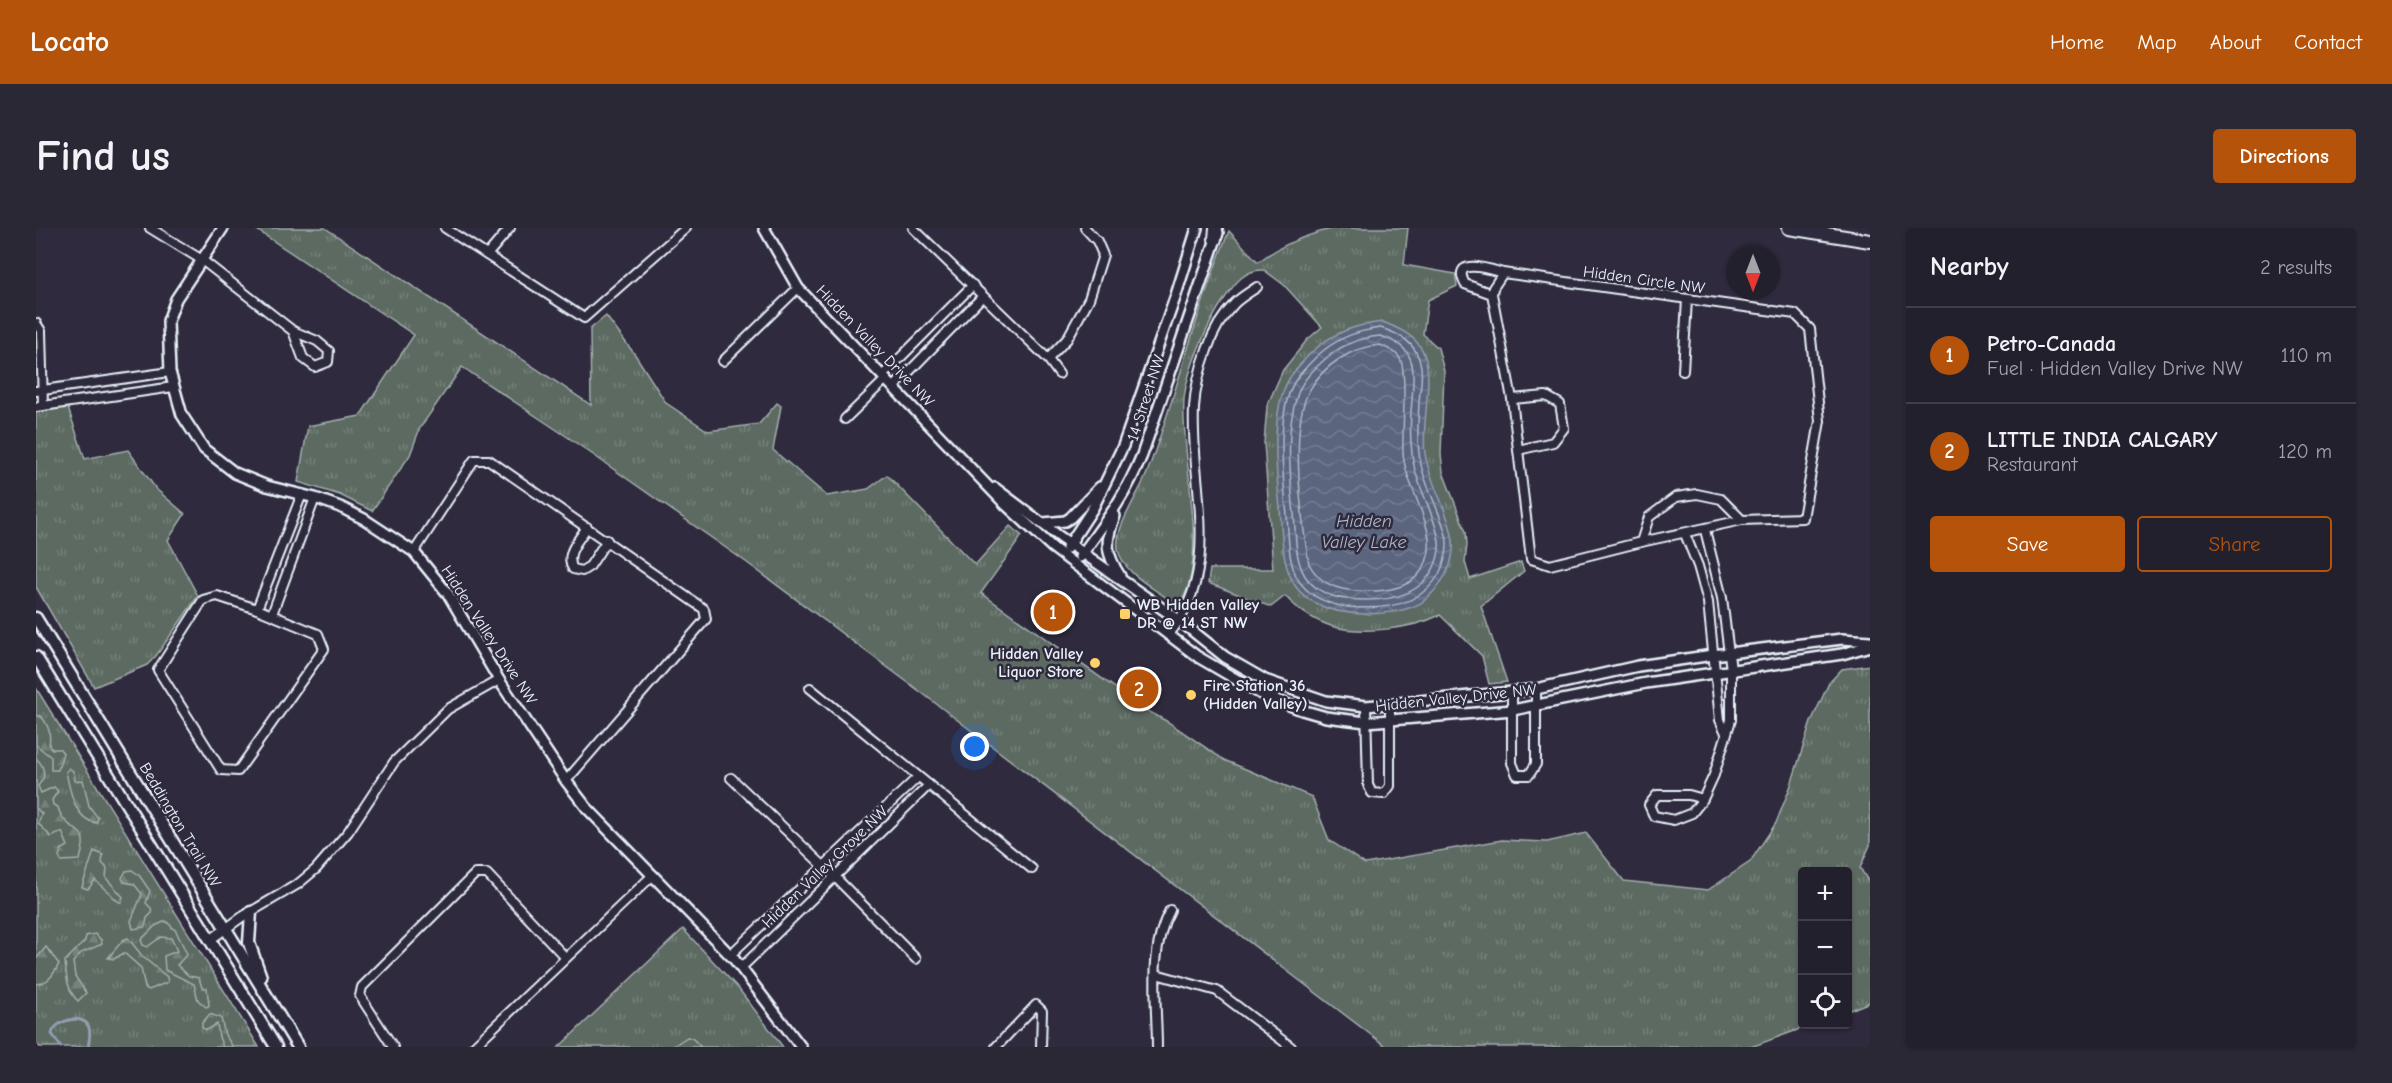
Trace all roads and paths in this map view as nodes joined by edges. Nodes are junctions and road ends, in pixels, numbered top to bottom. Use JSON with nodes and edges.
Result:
{"nodes":[{"id":1,"x":150,"y":228,"type":"edge"},
{"id":2,"x":223,"y":228,"type":"edge"},
{"id":3,"x":445,"y":228,"type":"edge"},
{"id":4,"x":510,"y":228,"type":"edge"},
{"id":5,"x":686,"y":228,"type":"edge"},
{"id":6,"x":764,"y":228,"type":"edge"},
{"id":7,"x":913,"y":228,"type":"edge"},
{"id":8,"x":1085,"y":228,"type":"edge"},
{"id":9,"x":1197,"y":228,"type":"edge"},
{"id":10,"x":1789,"y":228,"type":"edge"},
{"id":11,"x":1217,"y":232,"type":"edge"},
{"id":12,"x":1870,"y":241,"type":"edge"},
{"id":13,"x":487,"y":255,"type":"junction"},
{"id":14,"x":202,"y":260,"type":"junction"},
{"id":15,"x":1503,"y":273,"type":"junction"},
{"id":16,"x":973,"y":285,"type":"junction"},
{"id":17,"x":1257,"y":287,"type":"dead end"},
{"id":18,"x":798,"y":288,"type":"junction"},
{"id":19,"x":1492,"y":294,"type":"junction"},
{"id":20,"x":983,"y":296,"type":"junction"},
{"id":21,"x":1687,"y":299,"type":"junction"},
{"id":22,"x":36,"y":323,"type":"edge"},
{"id":23,"x":293,"y":332,"type":"junction"},
{"id":24,"x":1048,"y":358,"type":"junction"},
{"id":25,"x":723,"y":361,"type":"dead end"},
{"id":26,"x":1683,"y":371,"type":"dead end"},
{"id":27,"x":170,"y":372,"type":"junction"},
{"id":28,"x":1059,"y":374,"type":"dead end"},
{"id":29,"x":884,"y":377,"type":"junction"},
{"id":30,"x":173,"y":387,"type":"junction"},
{"id":31,"x":894,"y":387,"type":"junction"},
{"id":32,"x":39,"y":391,"type":"edge"},
{"id":33,"x":1512,"y":399,"type":"junction"},
{"id":34,"x":40,"y":406,"type":"edge"},
{"id":35,"x":845,"y":419,"type":"dead end"},
{"id":36,"x":1518,"y":450,"type":"junction"},
{"id":37,"x":977,"y":474,"type":"junction"},
{"id":38,"x":1112,"y":474,"type":"junction"},
{"id":39,"x":302,"y":494,"type":"junction"},
{"id":40,"x":315,"y":498,"type":"junction"},
{"id":41,"x":1120,"y":502,"type":"junction"},
{"id":42,"x":1742,"y":520,"type":"junction"},
{"id":43,"x":1043,"y":523,"type":"junction"},
{"id":44,"x":587,"y":527,"type":"junction"},
{"id":45,"x":1705,"y":530,"type":"junction"},
{"id":46,"x":1684,"y":534,"type":"junction"},
{"id":47,"x":607,"y":540,"type":"junction"},
{"id":48,"x":1641,"y":542,"type":"junction"},
{"id":49,"x":1070,"y":544,"type":"junction"},
{"id":50,"x":414,"y":552,"type":"junction"},
{"id":51,"x":1083,"y":553,"type":"junction"},
{"id":52,"x":1062,"y":555,"type":"junction"},
{"id":53,"x":1075,"y":564,"type":"junction"},
{"id":54,"x":1123,"y":580,"type":"junction"},
{"id":55,"x":257,"y":609,"type":"junction"},
{"id":56,"x":272,"y":614,"type":"junction"},
{"id":57,"x":36,"y":618,"type":"edge"},
{"id":58,"x":1180,"y":621,"type":"junction"},
{"id":59,"x":1168,"y":635,"type":"junction"},
{"id":60,"x":1870,"y":644,"type":"edge"},
{"id":61,"x":1729,"y":653,"type":"junction"},
{"id":62,"x":1713,"y":655,"type":"junction"},
{"id":63,"x":36,"y":657,"type":"edge"},
{"id":64,"x":1731,"y":670,"type":"junction"},
{"id":65,"x":1715,"y":672,"type":"junction"},
{"id":66,"x":499,"y":680,"type":"junction"},
{"id":67,"x":810,"y":688,"type":"dead end"},
{"id":68,"x":1536,"y":689,"type":"junction"},
{"id":69,"x":1512,"y":693,"type":"junction"},
{"id":70,"x":1390,"y":704,"type":"junction"},
{"id":71,"x":1366,"y":706,"type":"junction"},
{"id":72,"x":1537,"y":706,"type":"junction"},
{"id":73,"x":1513,"y":710,"type":"junction"},
{"id":74,"x":1390,"y":721,"type":"junction"},
{"id":75,"x":1366,"y":722,"type":"junction"},
{"id":76,"x":1726,"y":733,"type":"junction"},
{"id":77,"x":918,"y":777,"type":"junction"},
{"id":78,"x":731,"y":778,"type":"dead end"},
{"id":79,"x":566,"y":781,"type":"junction"},
{"id":80,"x":929,"y":785,"type":"junction"},
{"id":81,"x":1703,"y":799,"type":"junction"},
{"id":82,"x":823,"y":866,"type":"junction"},
{"id":83,"x":1032,"y":869,"type":"dead end"},
{"id":84,"x":653,"y":875,"type":"junction"},
{"id":85,"x":834,"y":876,"type":"junction"},
{"id":86,"x":1170,"y":910,"type":"dead end"},
{"id":87,"x":251,"y":912,"type":"junction"},
{"id":88,"x":226,"y":929,"type":"junction"},
{"id":89,"x":210,"y":940,"type":"junction"},
{"id":90,"x":730,"y":955,"type":"junction"},
{"id":91,"x":565,"y":957,"type":"junction"},
{"id":92,"x":916,"y":959,"type":"dead end"},
{"id":93,"x":741,"y":968,"type":"junction"},
{"id":94,"x":1156,"y":975,"type":"junction"},
{"id":95,"x":268,"y":996,"type":"junction"},
{"id":96,"x":1285,"y":1045,"type":"edge"},
{"id":97,"x":276,"y":1047,"type":"edge"},
{"id":98,"x":298,"y":1047,"type":"edge"},
{"id":99,"x":393,"y":1047,"type":"edge"},
{"id":100,"x":473,"y":1047,"type":"edge"},
{"id":101,"x":801,"y":1047,"type":"edge"},
{"id":102,"x":996,"y":1047,"type":"edge"},
{"id":103,"x":1041,"y":1047,"type":"edge"},
{"id":104,"x":1157,"y":1047,"type":"edge"}],
"edges":[{"from":1,"to":14,"type":"street"},
{"from":2,"to":14,"type":"street","name":"Hidden Valley Drive NW"},
{"from":3,"to":13,"type":"street"},
{"from":4,"to":13,"type":"street"},
{"from":5,"to":13,"type":"street"},
{"from":6,"to":18,"type":"street","name":"Hidden Valley Drive NW"},
{"from":7,"to":16,"type":"street"},
{"from":8,"to":24,"type":"street"},
{"from":9,"to":38,"type":"street","name":"14 Street NW"},
{"from":10,"to":12,"type":"main road"},
{"from":11,"to":41,"type":"street","name":"14 Street NW"},
{"from":14,"to":23,"type":"street"},
{"from":14,"to":27,"type":"street","name":"Hidden Valley Drive NW"},
{"from":15,"to":19,"type":"street"},
{"from":15,"to":19,"type":"street","name":"Hidden Circle NW"},
{"from":15,"to":21,"type":"street","name":"Hidden Circle NW"},
{"from":16,"to":20,"type":"street"},
{"from":16,"to":29,"type":"street"},
{"from":17,"to":58,"type":"street"},
{"from":18,"to":25,"type":"street"},
{"from":18,"to":29,"type":"street","name":"Hidden Valley Drive NW"},
{"from":19,"to":33,"type":"street","name":"Hidden Circle NW"},
{"from":20,"to":24,"type":"street"},
{"from":20,"to":31,"type":"street"},
{"from":21,"to":26,"type":"street"},
{"from":21,"to":42,"type":"street","name":"Hidden Circle NW"},
{"from":22,"to":32,"type":"street"},
{"from":23,"to":23,"type":"street"},
{"from":24,"to":28,"type":"street"},
{"from":27,"to":30,"type":"street","name":"Hidden Valley Drive NW"},
{"from":27,"to":32,"type":"street"},
{"from":29,"to":31,"type":"street","name":"Hidden Valley Drive NW"},
{"from":29,"to":35,"type":"street"},
{"from":30,"to":34,"type":"street"},
{"from":30,"to":39,"type":"street","name":"Hidden Valley Drive NW"},
{"from":31,"to":37,"type":"street","name":"Hidden Valley Drive NW"},
{"from":32,"to":34,"type":"street"},
{"from":33,"to":36,"type":"street","name":"Hidden Circle NW"},
{"from":33,"to":36,"type":"street"},
{"from":36,"to":48,"type":"street","name":"Hidden Circle NW"},
{"from":37,"to":43,"type":"street","name":"Hidden Valley Drive NW"},
{"from":37,"to":52,"type":"street","name":"Hidden Valley Drive NW"},
{"from":38,"to":43,"type":"street"},
{"from":38,"to":49,"type":"street","name":"14 Street NW"},
{"from":39,"to":40,"type":"street","name":"Hidden Valley Drive NW"},
{"from":39,"to":55,"type":"street"},
{"from":40,"to":50,"type":"street","name":"Hidden Valley Drive NW"},
{"from":40,"to":56,"type":"street"},
{"from":41,"to":51,"type":"street","name":"14 Street NW"},
{"from":41,"to":54,"type":"street"},
{"from":42,"to":45,"type":"street","name":"Hidden Circle NW"},
{"from":42,"to":48,"type":"street"},
{"from":43,"to":49,"type":"street","name":"Hidden Valley Drive NW"},
{"from":44,"to":47,"type":"street"},
{"from":44,"to":47,"type":"street"},
{"from":44,"to":50,"type":"street"},
{"from":45,"to":46,"type":"street","name":"Hidden Circle NW"},
{"from":45,"to":61,"type":"street"},
{"from":46,"to":48,"type":"street","name":"Hidden Circle NW"},
{"from":46,"to":62,"type":"street"},
{"from":47,"to":79,"type":"street"},
{"from":49,"to":51,"type":"street","name":"Hidden Valley Drive NW"},
{"from":49,"to":52,"type":"street","name":"14 Street NW"},
{"from":50,"to":66,"type":"street","name":"Hidden Valley Drive NW"},
{"from":51,"to":53,"type":"street","name":"14 Street NW"},
{"from":51,"to":54,"type":"street","name":"Hidden Valley Drive NW"},
{"from":52,"to":53,"type":"street","name":"Hidden Valley Drive NW"},
{"from":53,"to":59,"type":"street","name":"Hidden Valley Drive NW"},
{"from":54,"to":58,"type":"street","name":"Hidden Valley Drive NW"},
{"from":55,"to":56,"type":"street"},
{"from":55,"to":56,"type":"street"},
{"from":57,"to":88,"type":"main road","name":"Beddington Trail NW"},
{"from":58,"to":59,"type":"street"},
{"from":58,"to":71,"type":"street","name":"Hidden Valley Drive NW"},
{"from":59,"to":75,"type":"street","name":"Hidden Valley Drive NW"},
{"from":60,"to":61,"type":"street","name":"Hidden Valley Drive NW"},
{"from":60,"to":64,"type":"street","name":"Hidden Valley Drive NW"},
{"from":61,"to":62,"type":"street","name":"Hidden Valley Drive NW"},
{"from":61,"to":64,"type":"street"},
{"from":62,"to":65,"type":"street"},
{"from":62,"to":68,"type":"street","name":"Hidden Valley Drive NW"},
{"from":63,"to":89,"type":"main road","name":"Beddington Trail NW"},
{"from":64,"to":65,"type":"street","name":"Hidden Valley Drive NW"},
{"from":64,"to":76,"type":"street"},
{"from":65,"to":72,"type":"street","name":"Hidden Valley Drive NW"},
{"from":65,"to":76,"type":"street"},
{"from":66,"to":79,"type":"street","name":"Hidden Valley Drive NW"},
{"from":66,"to":87,"type":"street"},
{"from":67,"to":77,"type":"street"},
{"from":68,"to":69,"type":"street","name":"Hidden Valley Drive NW"},
{"from":68,"to":72,"type":"street"},
{"from":69,"to":70,"type":"street","name":"Hidden Valley Drive NW"},
{"from":69,"to":73,"type":"street"},
{"from":70,"to":71,"type":"street","name":"Hidden Valley Drive NW"},
{"from":70,"to":74,"type":"street"},
{"from":71,"to":75,"type":"street"},
{"from":72,"to":73,"type":"street","name":"Hidden Valley Drive NW"},
{"from":72,"to":73,"type":"street"},
{"from":73,"to":74,"type":"street","name":"Hidden Valley Drive NW"},
{"from":74,"to":75,"type":"street","name":"Hidden Valley Drive NW"},
{"from":74,"to":75,"type":"street"},
{"from":76,"to":81,"type":"street"},
{"from":77,"to":80,"type":"street"},
{"from":77,"to":82,"type":"street","name":"Hidden Valley Grove NW"},
{"from":78,"to":82,"type":"street"},
{"from":79,"to":84,"type":"street","name":"Hidden Valley Drive NW"},
{"from":80,"to":83,"type":"street"},
{"from":80,"to":85,"type":"street","name":"Hidden Valley Grove NW"},
{"from":81,"to":81,"type":"street"},
{"from":82,"to":85,"type":"street"},
{"from":82,"to":90,"type":"street","name":"Hidden Valley Grove NW"},
{"from":84,"to":90,"type":"street","name":"Hidden Valley Drive NW"},
{"from":84,"to":91,"type":"street"},
{"from":85,"to":92,"type":"street"},
{"from":85,"to":93,"type":"street","name":"Hidden Valley Grove NW"},
{"from":86,"to":94,"type":"street"},
{"from":87,"to":88,"type":"street"},
{"from":87,"to":95,"type":"main road"},
{"from":88,"to":89,"type":"street"},
{"from":88,"to":95,"type":"main road","name":"Beddington Trail NW"},
{"from":89,"to":97,"type":"main road","name":"Beddington Trail NW"},
{"from":90,"to":93,"type":"street","name":"Hidden Valley Drive NW"},
{"from":91,"to":99,"type":"street"},
{"from":91,"to":100,"type":"street"},
{"from":93,"to":101,"type":"street","name":"Hidden Valley Drive NW"},
{"from":94,"to":96,"type":"street"},
{"from":94,"to":104,"type":"street"},
{"from":95,"to":98,"type":"main road","name":"Beddington Trail NW"},
{"from":102,"to":103,"type":"street"}]}
